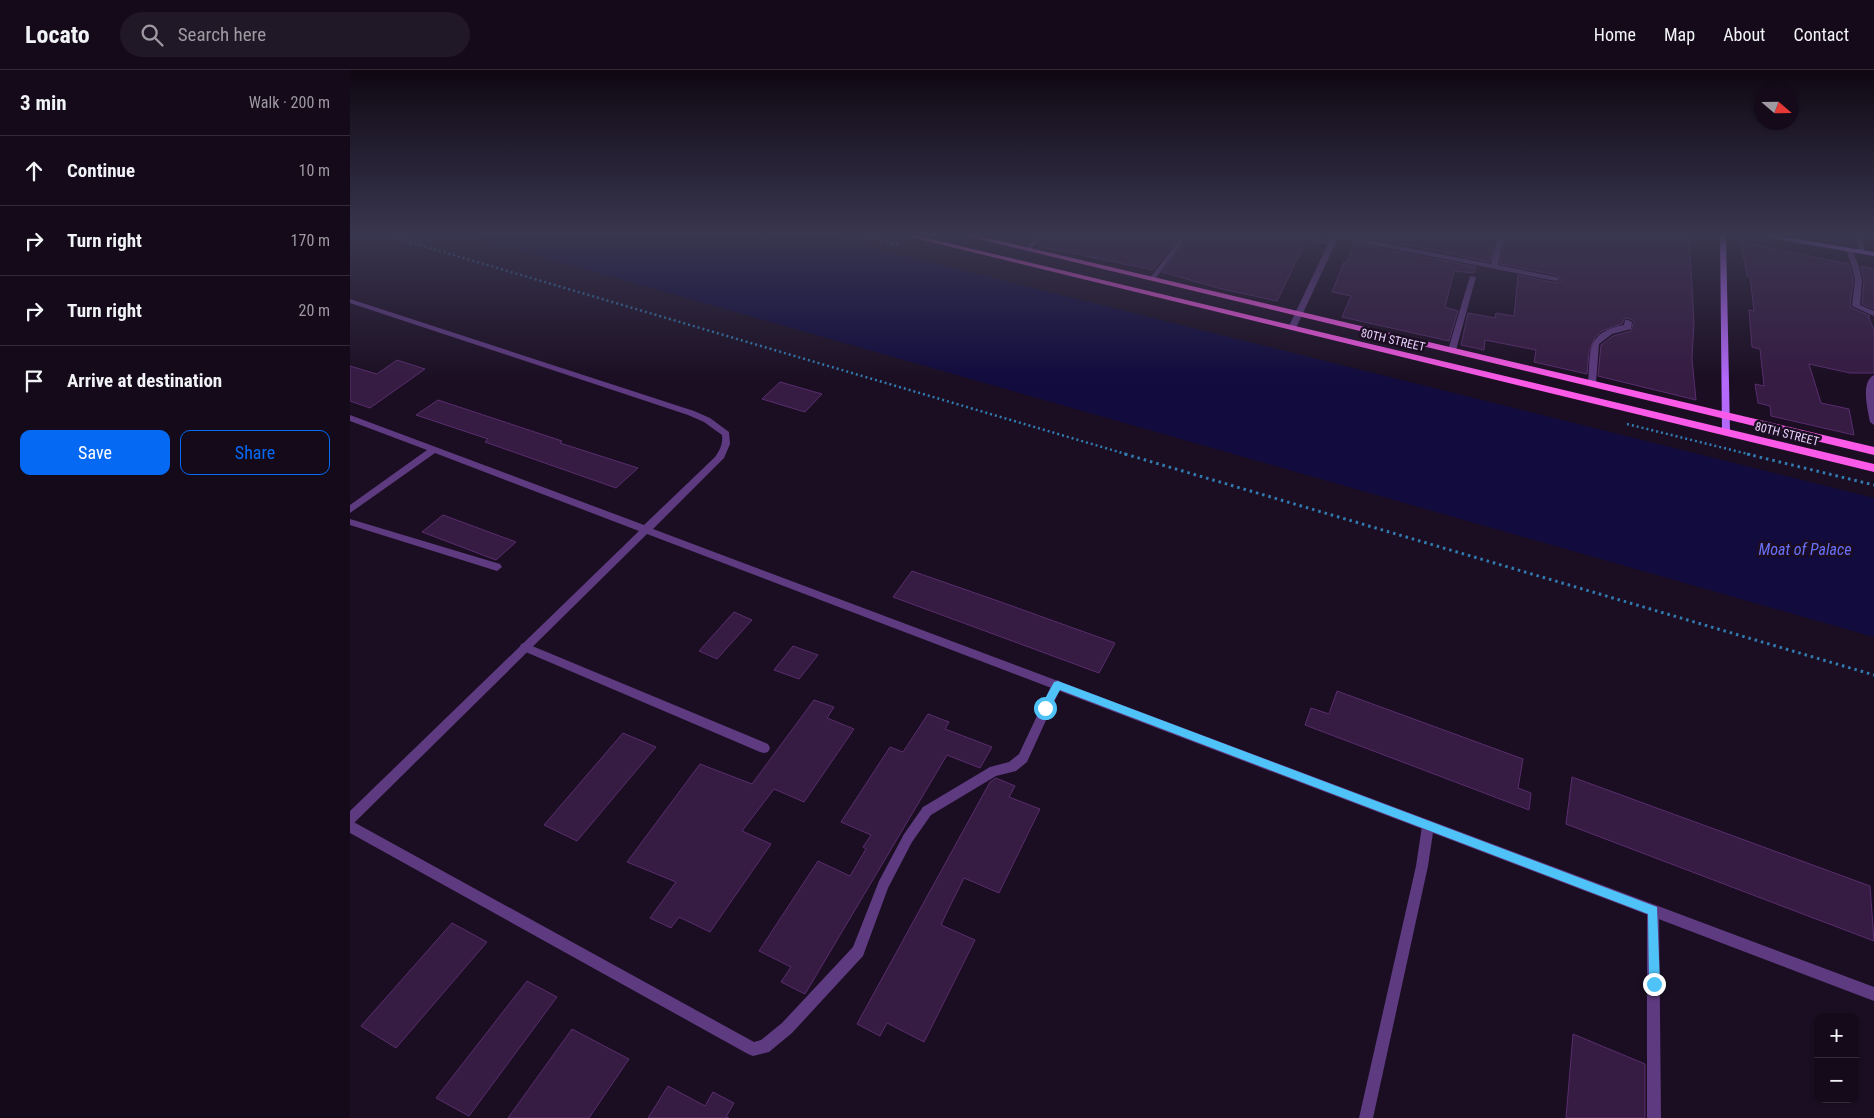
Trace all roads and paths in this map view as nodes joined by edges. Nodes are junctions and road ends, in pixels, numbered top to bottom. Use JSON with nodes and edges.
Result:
{"nodes":[{"id":1,"x":554,"y":284,"type":"edge"},
{"id":2,"x":1111,"y":284,"type":"edge"},
{"id":3,"x":1172,"y":284,"type":"edge"},
{"id":4,"x":1312,"y":284,"type":"edge"},
{"id":5,"x":1470,"y":284,"type":"edge"},
{"id":6,"x":1724,"y":284,"type":"edge"},
{"id":7,"x":1859,"y":284,"type":"edge"},
{"id":8,"x":350,"y":302,"type":"edge"},
{"id":9,"x":1298,"y":314,"type":"junction"},
{"id":10,"x":1874,"y":314,"type":"edge"},
{"id":11,"x":1628,"y":322,"type":"dead end"},
{"id":12,"x":1292,"y":328,"type":"junction"},
{"id":13,"x":1452,"y":350,"type":"junction"},
{"id":14,"x":1874,"y":378,"type":"edge"},
{"id":15,"x":1592,"y":383,"type":"junction"},
{"id":16,"x":1725,"y":415,"type":"junction"},
{"id":17,"x":350,"y":418,"type":"edge"},
{"id":18,"x":1874,"y":422,"type":"edge"},
{"id":19,"x":1726,"y":432,"type":"junction"},
{"id":20,"x":434,"y":450,"type":"junction"},
{"id":21,"x":1874,"y":451,"type":"edge"},
{"id":22,"x":1874,"y":468,"type":"edge"},
{"id":23,"x":350,"y":510,"type":"edge"},
{"id":24,"x":350,"y":522,"type":"edge"},
{"id":25,"x":645,"y":529,"type":"junction"},
{"id":26,"x":497,"y":567,"type":"dead end"},
{"id":27,"x":524,"y":647,"type":"junction"},
{"id":28,"x":1874,"y":675,"type":"edge"},
{"id":29,"x":1058,"y":685,"type":"junction"},
{"id":30,"x":764,"y":748,"type":"dead end"},
{"id":31,"x":350,"y":819,"type":"edge"},
{"id":32,"x":350,"y":826,"type":"edge"},
{"id":33,"x":1428,"y":826,"type":"junction"},
{"id":34,"x":1653,"y":910,"type":"junction"},
{"id":35,"x":1874,"y":994,"type":"edge"},
{"id":36,"x":1366,"y":1118,"type":"edge"},
{"id":37,"x":1654,"y":1118,"type":"edge"}],
"edges":[{"from":1,"to":28,"type":"path"},
{"from":2,"to":12,"type":"main road","name":"80TH STREET"},
{"from":3,"to":9,"type":"main road","name":"80TH STREET"},
{"from":4,"to":9,"type":"street"},
{"from":5,"to":13,"type":"street"},
{"from":6,"to":16,"type":"street"},
{"from":7,"to":10,"type":"street"},
{"from":8,"to":25,"type":"street"},
{"from":9,"to":12,"type":"street"},
{"from":9,"to":13,"type":"main road","name":"80TH STREET"},
{"from":11,"to":15,"type":"street"},
{"from":12,"to":19,"type":"main road","name":"80TH STREET"},
{"from":13,"to":15,"type":"main road","name":"80TH STREET"},
{"from":14,"to":18,"type":"street"},
{"from":15,"to":16,"type":"main road","name":"80TH STREET"},
{"from":16,"to":19,"type":"street"},
{"from":16,"to":21,"type":"main road","name":"80TH STREET"},
{"from":17,"to":20,"type":"street"},
{"from":19,"to":22,"type":"main road","name":"80TH STREET"},
{"from":20,"to":23,"type":"street"},
{"from":20,"to":25,"type":"street"},
{"from":24,"to":26,"type":"street"},
{"from":25,"to":27,"type":"street"},
{"from":25,"to":29,"type":"street"},
{"from":27,"to":30,"type":"street"},
{"from":27,"to":31,"type":"street"},
{"from":29,"to":32,"type":"street"},
{"from":29,"to":33,"type":"street"},
{"from":33,"to":34,"type":"street"},
{"from":33,"to":36,"type":"street"},
{"from":34,"to":35,"type":"street"},
{"from":34,"to":37,"type":"street"}]}
